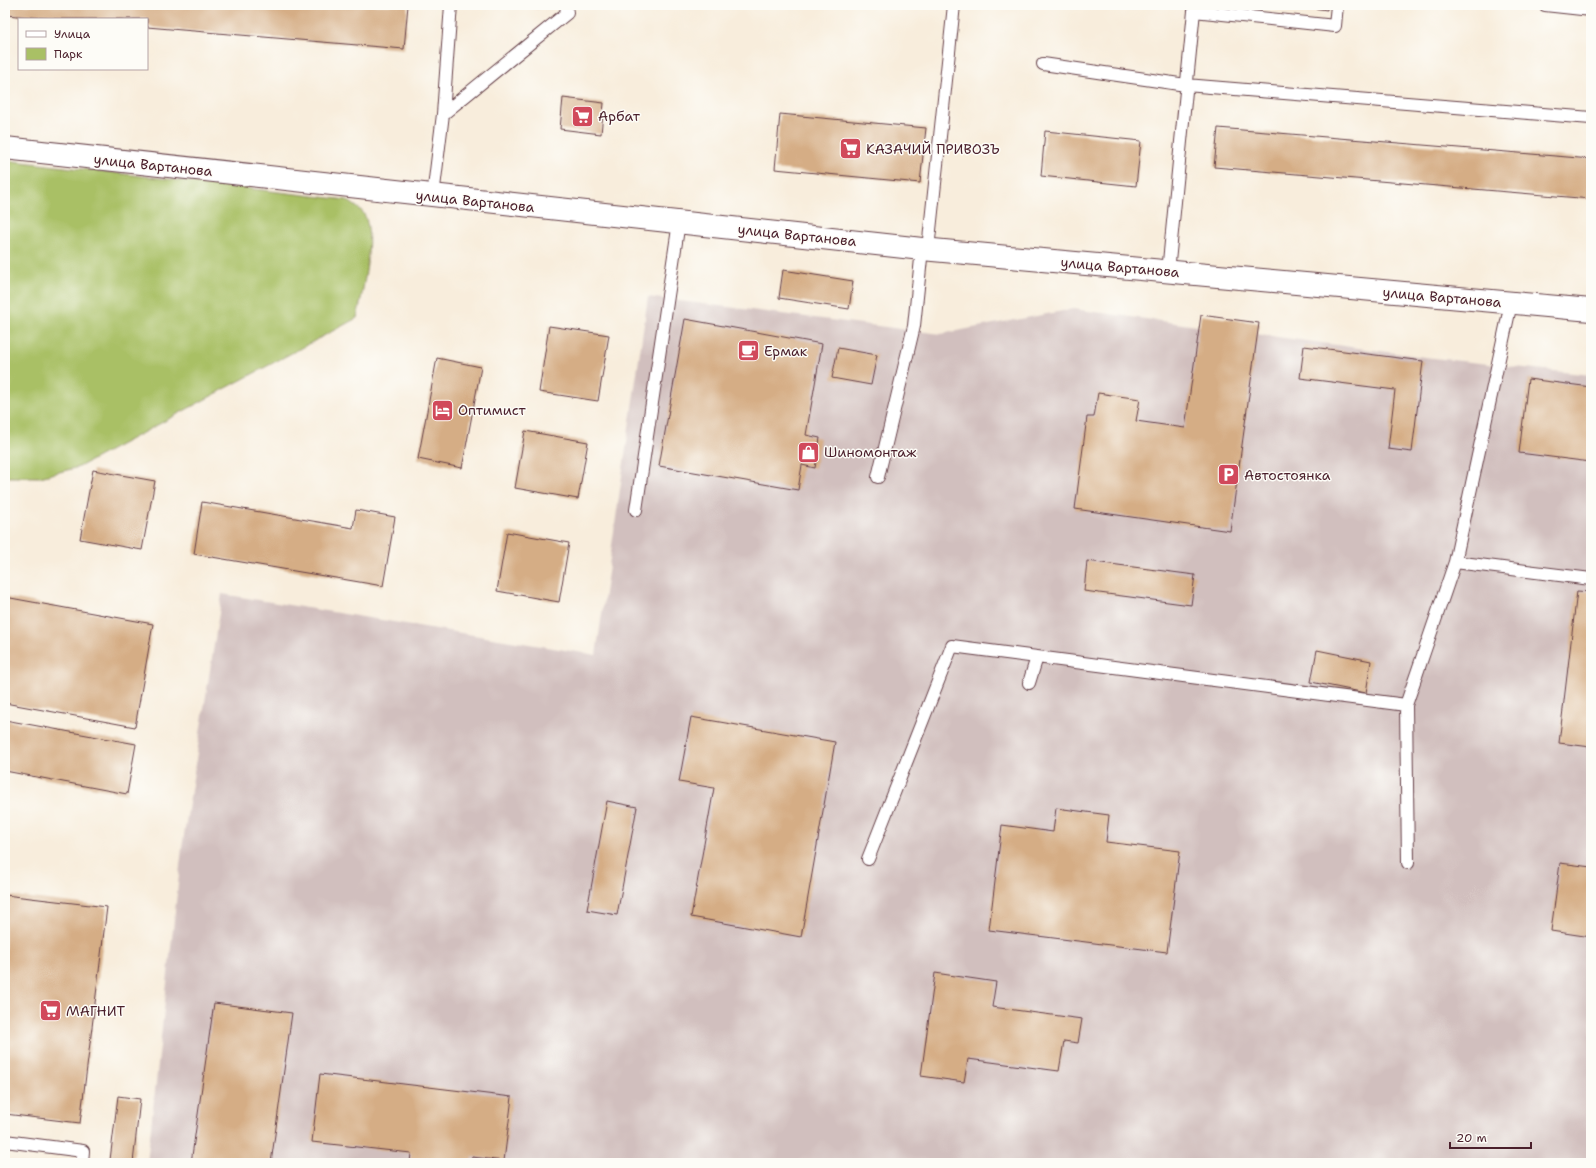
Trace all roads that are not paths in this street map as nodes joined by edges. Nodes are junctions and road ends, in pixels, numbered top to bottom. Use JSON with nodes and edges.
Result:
{"nodes":[{"id":1,"x":452,"y":5,"type":"edge"},
{"id":2,"x":566,"y":5,"type":"edge"},
{"id":3,"x":954,"y":5,"type":"edge"},
{"id":4,"x":1337,"y":5,"type":"edge"},
{"id":5,"x":1545,"y":5,"type":"edge"},
{"id":6,"x":1591,"y":10,"type":"edge"},
{"id":7,"x":1043,"y":64,"type":"dead end"},
{"id":8,"x":1186,"y":85,"type":"junction"},
{"id":9,"x":443,"y":114,"type":"junction"},
{"id":10,"x":1591,"y":118,"type":"edge"},
{"id":11,"x":5,"y":148,"type":"edge"},
{"id":12,"x":433,"y":196,"type":"junction"},
{"id":13,"x":679,"y":222,"type":"junction"},
{"id":14,"x":925,"y":249,"type":"junction"},
{"id":15,"x":1168,"y":272,"type":"junction"},
{"id":16,"x":1511,"y":303,"type":"junction"},
{"id":17,"x":1591,"y":310,"type":"edge"},
{"id":18,"x":878,"y":477,"type":"dead end"},
{"id":19,"x":636,"y":510,"type":"dead end"},
{"id":20,"x":1455,"y":562,"type":"junction"},
{"id":21,"x":1591,"y":579,"type":"edge"},
{"id":22,"x":1037,"y":657,"type":"junction"},
{"id":23,"x":1029,"y":683,"type":"dead end"},
{"id":24,"x":1406,"y":705,"type":"junction"},
{"id":25,"x":868,"y":859,"type":"dead end"},
{"id":26,"x":1408,"y":863,"type":"dead end"},
{"id":27,"x":5,"y":1141,"type":"edge"},
{"id":28,"x":82,"y":1163,"type":"edge"}],
"edges":[{"from":1,"to":9,"type":"lane"},
{"from":2,"to":9,"type":"lane"},
{"from":3,"to":14,"type":"lane"},
{"from":4,"to":8,"type":"lane"},
{"from":5,"to":6,"type":"lane"},
{"from":7,"to":8,"type":"lane"},
{"from":8,"to":10,"type":"lane"},
{"from":8,"to":15,"type":"lane"},
{"from":9,"to":12,"type":"lane"},
{"from":11,"to":12,"type":"street","name":"улица Вартанова"},
{"from":12,"to":13,"type":"street","name":"улица Вартанова"},
{"from":13,"to":14,"type":"street","name":"улица Вартанова"},
{"from":13,"to":19,"type":"lane"},
{"from":14,"to":15,"type":"street","name":"улица Вартанова"},
{"from":14,"to":18,"type":"lane"},
{"from":15,"to":16,"type":"street","name":"улица Вартанова"},
{"from":16,"to":17,"type":"street","name":"улица Вартанова"},
{"from":16,"to":20,"type":"lane"},
{"from":20,"to":21,"type":"lane"},
{"from":20,"to":24,"type":"lane"},
{"from":22,"to":23,"type":"lane"},
{"from":22,"to":24,"type":"lane"},
{"from":22,"to":25,"type":"lane"},
{"from":24,"to":26,"type":"lane"},
{"from":27,"to":28,"type":"lane"}]}
